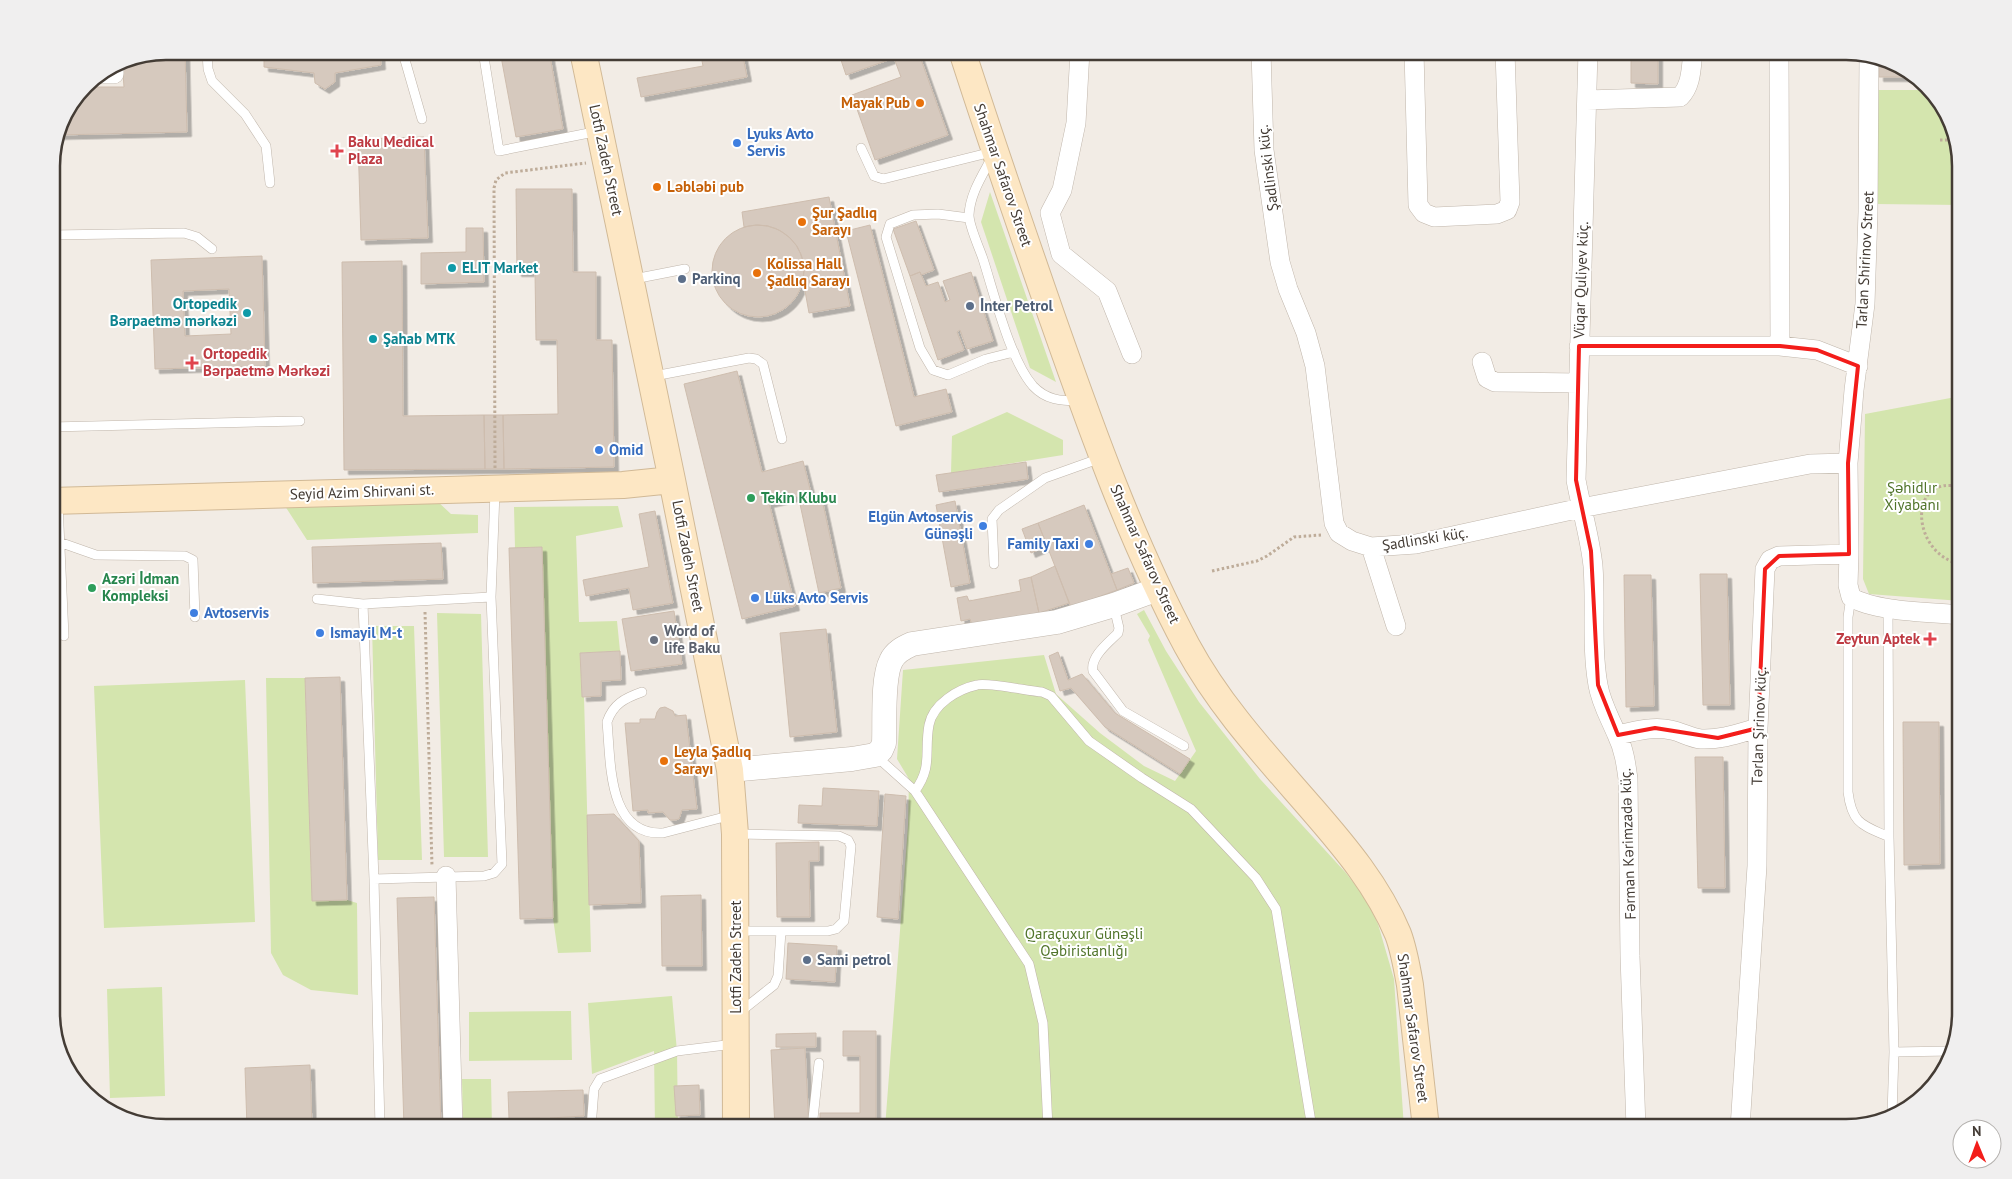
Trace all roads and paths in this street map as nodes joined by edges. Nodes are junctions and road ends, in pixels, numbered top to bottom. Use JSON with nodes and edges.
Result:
{"nodes":[{"id":1,"x":208,"y":60,"type":"edge"},
{"id":2,"x":405,"y":60,"type":"edge"},
{"id":3,"x":485,"y":60,"type":"edge"},
{"id":4,"x":585,"y":60,"type":"edge"},
{"id":5,"x":965,"y":60,"type":"edge"},
{"id":6,"x":1080,"y":60,"type":"edge"},
{"id":7,"x":1261,"y":60,"type":"edge"},
{"id":8,"x":1414,"y":60,"type":"edge"},
{"id":9,"x":1505,"y":60,"type":"edge"},
{"id":10,"x":1588,"y":60,"type":"edge"},
{"id":11,"x":1692,"y":60,"type":"edge"},
{"id":12,"x":1779,"y":60,"type":"edge"},
{"id":13,"x":1869,"y":63,"type":"edge"},
{"id":14,"x":1587,"y":100,"type":"junction"},
{"id":15,"x":422,"y":119,"type":"dead end"},
{"id":16,"x":600,"y":131,"type":"junction"},
{"id":17,"x":1940,"y":140,"type":"dead end"},
{"id":18,"x":1948,"y":140,"type":"edge"},
{"id":19,"x":861,"y":148,"type":"dead end"},
{"id":20,"x":995,"y":152,"type":"junction"},
{"id":21,"x":606,"y":160,"type":"junction"},
{"id":22,"x":270,"y":184,"type":"dead end"},
{"id":23,"x":969,"y":218,"type":"junction"},
{"id":24,"x":60,"y":235,"type":"edge"},
{"id":25,"x":1056,"y":235,"type":"junction"},
{"id":26,"x":1026,"y":243,"type":"junction"},
{"id":27,"x":212,"y":249,"type":"dead end"},
{"id":28,"x":685,"y":269,"type":"dead end"},
{"id":29,"x":631,"y":279,"type":"junction"},
{"id":30,"x":1579,"y":346,"type":"junction"},
{"id":31,"x":1780,"y":346,"type":"junction"},
{"id":32,"x":1014,"y":352,"type":"junction"},
{"id":33,"x":1132,"y":354,"type":"dead end"},
{"id":34,"x":1482,"y":362,"type":"dead end"},
{"id":35,"x":1858,"y":366,"type":"junction"},
{"id":36,"x":651,"y":376,"type":"junction"},
{"id":37,"x":1578,"y":383,"type":"junction"},
{"id":38,"x":1082,"y":401,"type":"junction"},
{"id":39,"x":300,"y":421,"type":"dead end"},
{"id":40,"x":60,"y":427,"type":"edge"},
{"id":41,"x":782,"y":438,"type":"dead end"},
{"id":42,"x":1103,"y":457,"type":"junction"},
{"id":43,"x":1848,"y":463,"type":"junction"},
{"id":44,"x":672,"y":480,"type":"junction"},
{"id":45,"x":1952,"y":485,"type":"edge"},
{"id":46,"x":495,"y":488,"type":"junction"},
{"id":47,"x":60,"y":501,"type":"edge"},
{"id":48,"x":1581,"y":508,"type":"junction"},
{"id":49,"x":1339,"y":533,"type":"junction"},
{"id":50,"x":60,"y":542,"type":"edge"},
{"id":51,"x":1371,"y":547,"type":"junction"},
{"id":52,"x":1849,"y":554,"type":"junction"},
{"id":53,"x":60,"y":561,"type":"edge"},
{"id":54,"x":1952,"y":562,"type":"edge"},
{"id":55,"x":994,"y":564,"type":"dead end"},
{"id":56,"x":1212,"y":571,"type":"dead end"},
{"id":57,"x":1158,"y":589,"type":"junction"},
{"id":58,"x":1851,"y":596,"type":"junction"},
{"id":59,"x":491,"y":597,"type":"junction"},
{"id":60,"x":317,"y":599,"type":"dead end"},
{"id":61,"x":424,"y":600,"type":"junction"},
{"id":62,"x":363,"y":604,"type":"junction"},
{"id":63,"x":1114,"y":605,"type":"junction"},
{"id":64,"x":1888,"y":608,"type":"junction"},
{"id":65,"x":1952,"y":614,"type":"edge"},
{"id":66,"x":196,"y":618,"type":"dead end"},
{"id":67,"x":1396,"y":626,"type":"dead end"},
{"id":68,"x":64,"y":636,"type":"dead end"},
{"id":69,"x":642,"y":692,"type":"dead end"},
{"id":70,"x":1758,"y":728,"type":"junction"},
{"id":71,"x":1618,"y":735,"type":"junction"},
{"id":72,"x":1184,"y":746,"type":"dead end"},
{"id":73,"x":875,"y":755,"type":"junction"},
{"id":74,"x":730,"y":770,"type":"junction"},
{"id":75,"x":914,"y":791,"type":"junction"},
{"id":76,"x":735,"y":824,"type":"junction"},
{"id":77,"x":1889,"y":837,"type":"junction"},
{"id":78,"x":439,"y":877,"type":"junction"},
{"id":79,"x":374,"y":879,"type":"junction"},
{"id":80,"x":736,"y":931,"type":"junction"},
{"id":81,"x":781,"y":931,"type":"junction"},
{"id":82,"x":736,"y":1015,"type":"junction"},
{"id":83,"x":736,"y":1044,"type":"junction"},
{"id":84,"x":1945,"y":1051,"type":"edge"},
{"id":85,"x":1894,"y":1052,"type":"junction"},
{"id":86,"x":819,"y":1063,"type":"dead end"},
{"id":87,"x":1892,"y":1108,"type":"edge"},
{"id":88,"x":380,"y":1119,"type":"edge"},
{"id":89,"x":452,"y":1119,"type":"edge"},
{"id":90,"x":592,"y":1119,"type":"edge"},
{"id":91,"x":736,"y":1119,"type":"edge"},
{"id":92,"x":813,"y":1119,"type":"edge"},
{"id":93,"x":1048,"y":1119,"type":"edge"},
{"id":94,"x":1311,"y":1119,"type":"edge"},
{"id":95,"x":1425,"y":1119,"type":"edge"},
{"id":96,"x":1636,"y":1119,"type":"edge"},
{"id":97,"x":1741,"y":1119,"type":"edge"}],
"edges":[{"from":1,"to":22,"type":"lane"},
{"from":2,"to":15,"type":"lane"},
{"from":3,"to":16,"type":"lane"},
{"from":4,"to":16,"type":"main road","name":"Lotfi Zadeh Street"},
{"from":5,"to":20,"type":"main road","name":"Shahmar Safarov Street"},
{"from":6,"to":25,"type":"street"},
{"from":7,"to":49,"type":"street","name":"Şadlinski küç."},
{"from":8,"to":9,"type":"street"},
{"from":10,"to":14,"type":"street","name":"Vüqar Quliyev küç."},
{"from":11,"to":14,"type":"street"},
{"from":12,"to":31,"type":"street"},
{"from":13,"to":35,"type":"street","name":"Tarlan Shirinov Street"},
{"from":14,"to":30,"type":"street","name":"Vüqar Quliyev küç."},
{"from":16,"to":21,"type":"main road","name":"Lotfi Zadeh Street"},
{"from":17,"to":18,"type":"path"},
{"from":19,"to":20,"type":"lane"},
{"from":20,"to":23,"type":"lane"},
{"from":20,"to":26,"type":"main road","name":"Shahmar Safarov Street"},
{"from":21,"to":29,"type":"main road","name":"Lotfi Zadeh Street"},
{"from":21,"to":46,"type":"path"},
{"from":23,"to":32,"type":"lane"},
{"from":23,"to":32,"type":"lane"},
{"from":24,"to":27,"type":"lane"},
{"from":25,"to":26,"type":"street"},
{"from":25,"to":33,"type":"street"},
{"from":26,"to":38,"type":"main road","name":"Shahmar Safarov Street"},
{"from":28,"to":29,"type":"lane"},
{"from":29,"to":36,"type":"main road","name":"Lotfi Zadeh Street"},
{"from":30,"to":31,"type":"street"},
{"from":30,"to":37,"type":"street","name":"Vüqar Quliyev küç."},
{"from":31,"to":35,"type":"street"},
{"from":32,"to":38,"type":"lane"},
{"from":34,"to":37,"type":"street"},
{"from":35,"to":43,"type":"street","name":"Tarlan Shirinov Street"},
{"from":36,"to":41,"type":"lane"},
{"from":36,"to":44,"type":"main road","name":"Lotfi Zadeh Street"},
{"from":37,"to":48,"type":"street","name":"Vüqar Quliyev küç."},
{"from":38,"to":42,"type":"main road","name":"Shahmar Safarov Street"},
{"from":39,"to":40,"type":"lane"},
{"from":42,"to":55,"type":"lane"},
{"from":42,"to":57,"type":"main road","name":"Shahmar Safarov Street"},
{"from":43,"to":48,"type":"street","name":"Şadlinski küç."},
{"from":43,"to":52,"type":"street"},
{"from":44,"to":46,"type":"main road","name":"Seyid Azim Shirvani st."},
{"from":44,"to":74,"type":"main road","name":"Lotfi Zadeh Street"},
{"from":45,"to":54,"type":"path"},
{"from":46,"to":47,"type":"main road","name":"Seyid Azim Shirvani st."},
{"from":46,"to":59,"type":"lane"},
{"from":48,"to":51,"type":"street","name":"Şadlinski küç."},
{"from":48,"to":71,"type":"street","name":"Fərman Kərimzadə küç."},
{"from":49,"to":51,"type":"street","name":"Şadlinski küç."},
{"from":49,"to":56,"type":"path"},
{"from":50,"to":66,"type":"lane"},
{"from":51,"to":67,"type":"street"},
{"from":52,"to":58,"type":"street"},
{"from":52,"to":70,"type":"street","name":"Tərlan Şirinov küç."},
{"from":53,"to":68,"type":"lane"},
{"from":57,"to":63,"type":"street"},
{"from":57,"to":95,"type":"main road","name":"Shahmar Safarov Street"},
{"from":58,"to":64,"type":"street"},
{"from":58,"to":77,"type":"lane"},
{"from":59,"to":61,"type":"lane"},
{"from":59,"to":78,"type":"lane"},
{"from":60,"to":62,"type":"lane"},
{"from":61,"to":62,"type":"lane"},
{"from":61,"to":78,"type":"path"},
{"from":62,"to":79,"type":"lane"},
{"from":63,"to":72,"type":"lane"},
{"from":63,"to":73,"type":"street"},
{"from":64,"to":65,"type":"street"},
{"from":64,"to":77,"type":"lane"},
{"from":69,"to":76,"type":"lane"},
{"from":70,"to":71,"type":"street"},
{"from":70,"to":97,"type":"street","name":"Tərlan Şirinov küç."},
{"from":71,"to":96,"type":"street","name":"Fərman Kərimzadə küç."},
{"from":73,"to":74,"type":"street"},
{"from":73,"to":75,"type":"lane"},
{"from":74,"to":76,"type":"main road","name":"Lotfi Zadeh Street"},
{"from":75,"to":93,"type":"lane"},
{"from":75,"to":94,"type":"lane"},
{"from":76,"to":80,"type":"main road","name":"Lotfi Zadeh Street"},
{"from":76,"to":81,"type":"lane"},
{"from":77,"to":85,"type":"lane"},
{"from":78,"to":79,"type":"lane"},
{"from":78,"to":89,"type":"street"},
{"from":79,"to":88,"type":"lane"},
{"from":80,"to":81,"type":"lane"},
{"from":80,"to":82,"type":"main road","name":"Lotfi Zadeh Street"},
{"from":81,"to":82,"type":"lane"},
{"from":82,"to":83,"type":"main road","name":"Lotfi Zadeh Street"},
{"from":83,"to":90,"type":"lane"},
{"from":83,"to":91,"type":"main road","name":"Lotfi Zadeh Street"},
{"from":84,"to":85,"type":"lane"},
{"from":85,"to":87,"type":"lane"},
{"from":86,"to":92,"type":"lane"}]}
